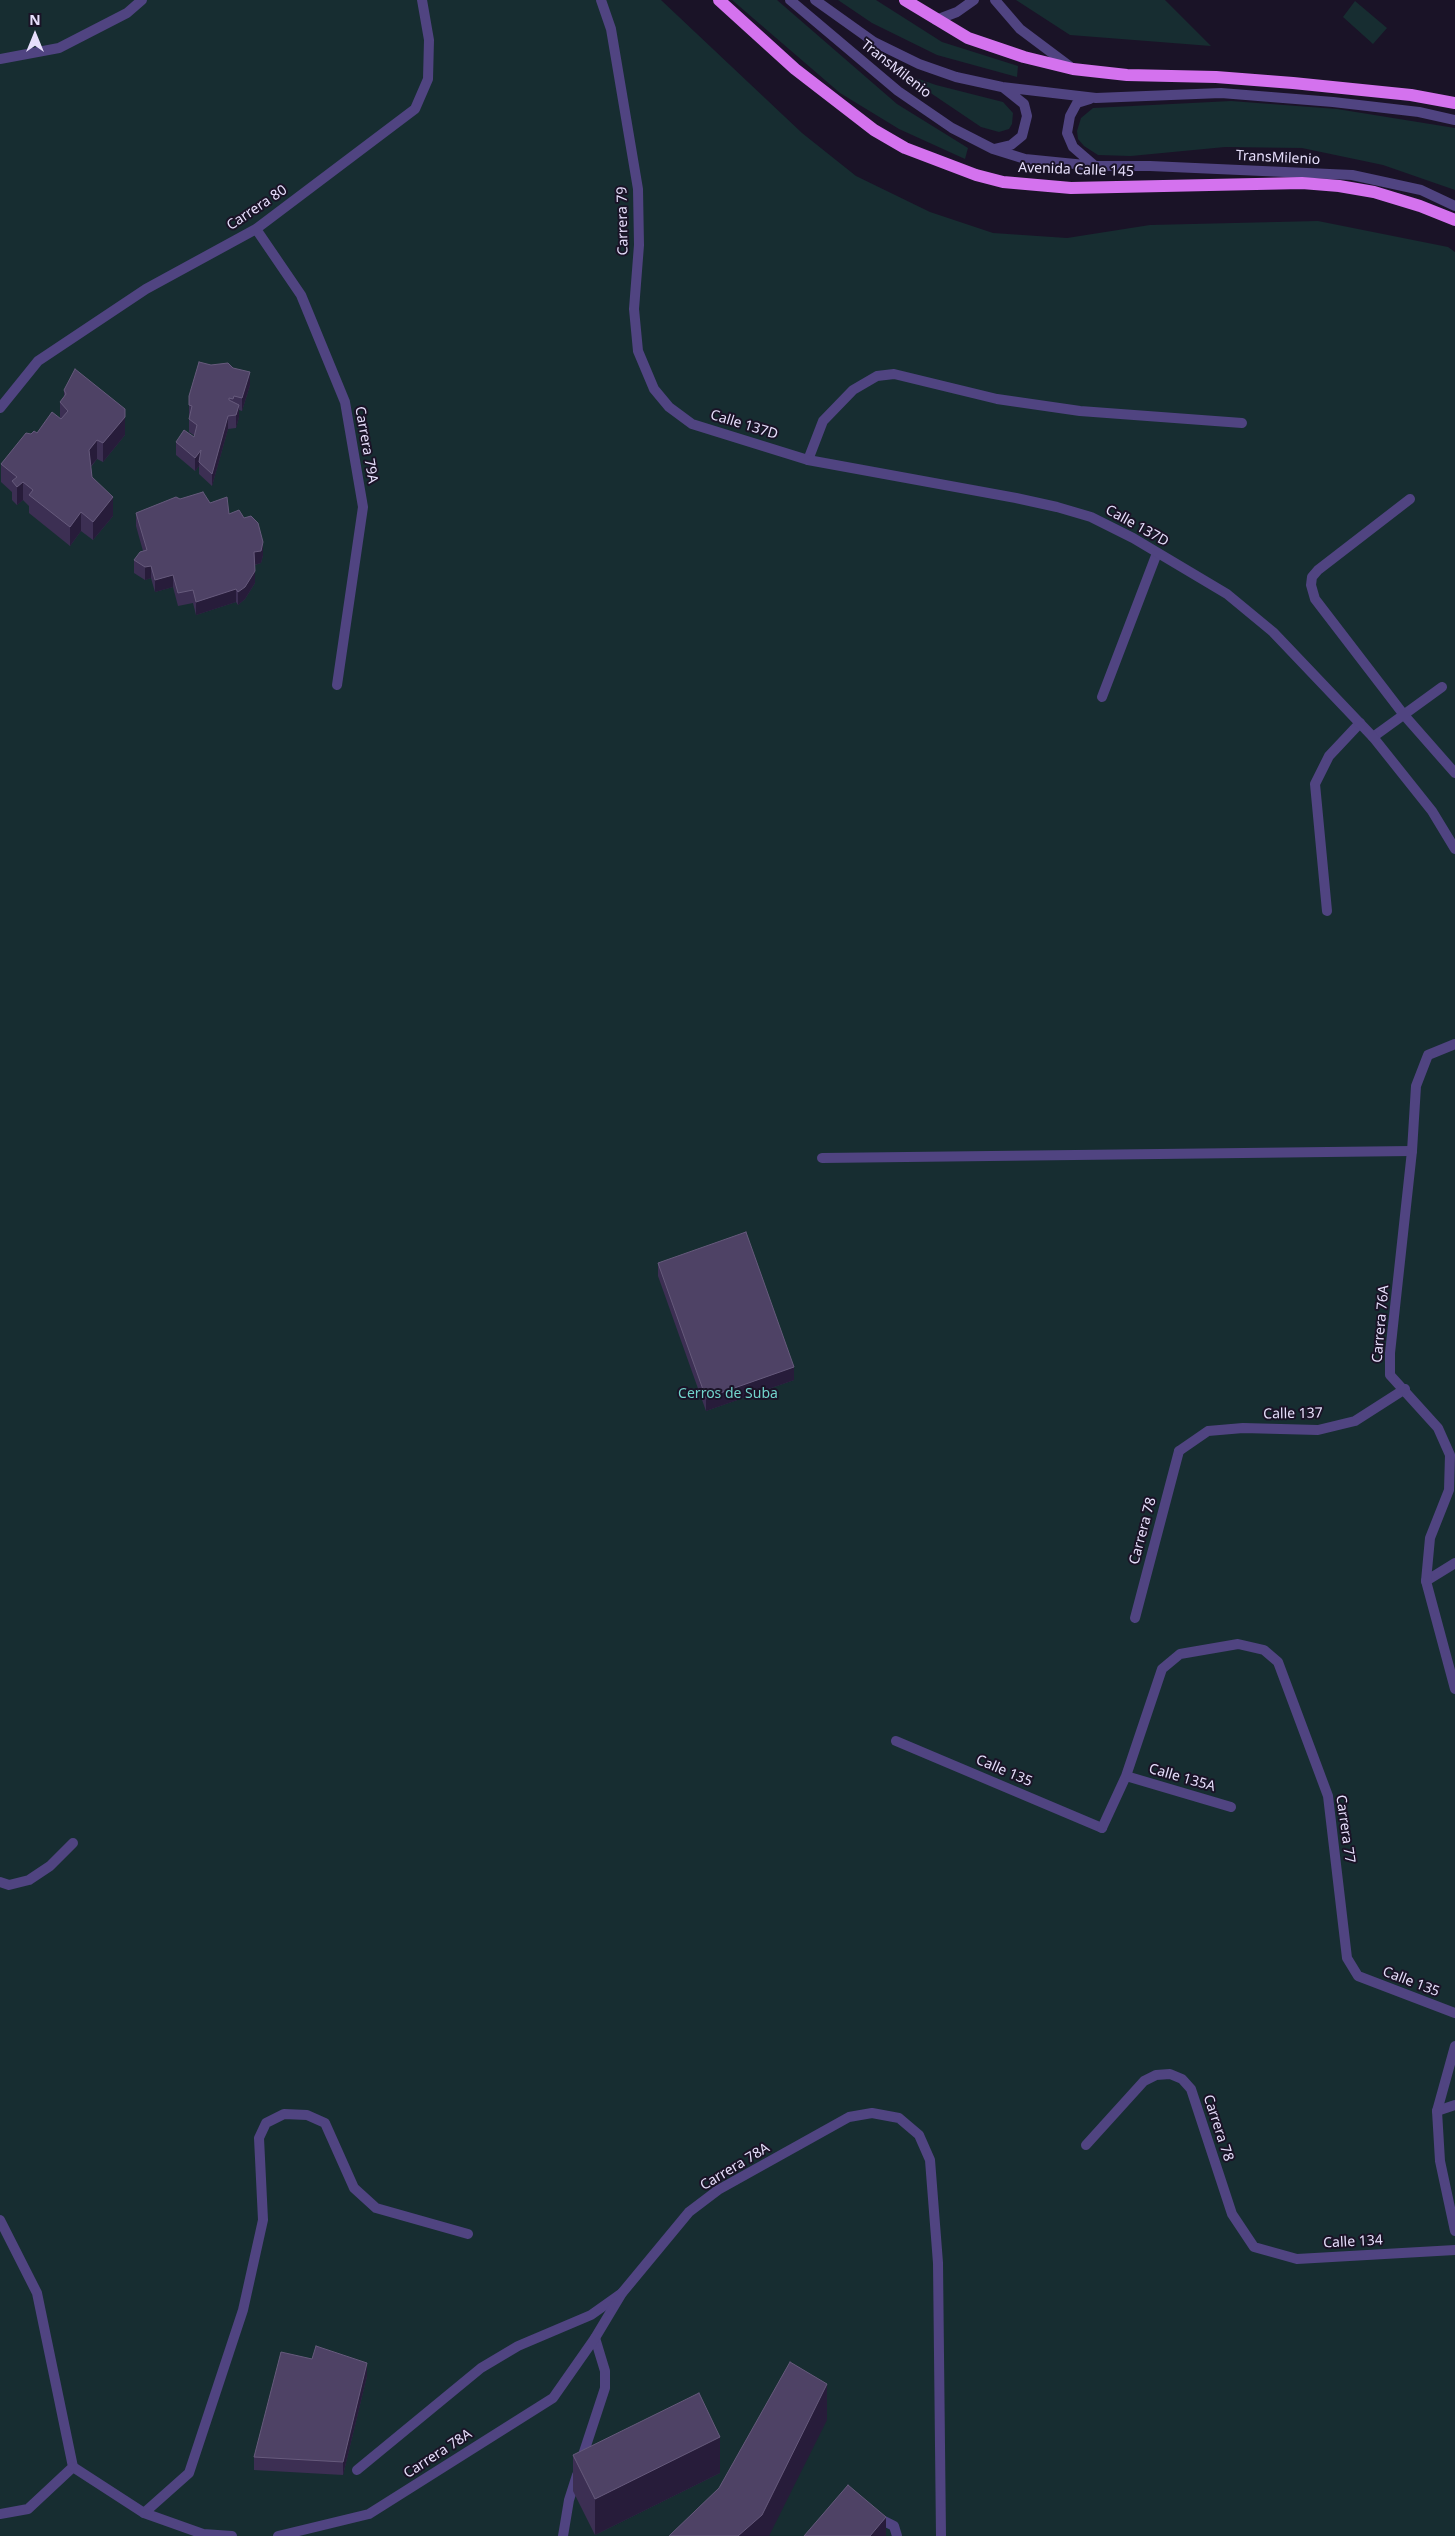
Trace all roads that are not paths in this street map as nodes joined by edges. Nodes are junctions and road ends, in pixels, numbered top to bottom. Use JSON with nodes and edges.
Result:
{"nodes":[{"id":1,"x":142,"y":0,"type":"edge"},
{"id":2,"x":422,"y":0,"type":"edge"},
{"id":3,"x":601,"y":0,"type":"edge"},
{"id":4,"x":720,"y":0,"type":"edge"},
{"id":5,"x":790,"y":0,"type":"edge"},
{"id":6,"x":814,"y":0,"type":"edge"},
{"id":7,"x":905,"y":0,"type":"edge"},
{"id":8,"x":974,"y":0,"type":"edge"},
{"id":9,"x":995,"y":0,"type":"edge"},
{"id":10,"x":936,"y":20,"type":"junction"},
{"id":11,"x":0,"y":59,"type":"edge"},
{"id":12,"x":1073,"y":69,"type":"junction"},
{"id":13,"x":1002,"y":87,"type":"junction"},
{"id":14,"x":1096,"y":98,"type":"junction"},
{"id":15,"x":1455,"y":103,"type":"edge"},
{"id":16,"x":1455,"y":120,"type":"edge"},
{"id":17,"x":993,"y":149,"type":"junction"},
{"id":18,"x":1095,"y":166,"type":"junction"},
{"id":19,"x":1455,"y":206,"type":"edge"},
{"id":20,"x":1455,"y":220,"type":"edge"},
{"id":21,"x":256,"y":229,"type":"junction"},
{"id":22,"x":0,"y":408,"type":"edge"},
{"id":23,"x":1242,"y":423,"type":"dead end"},
{"id":24,"x":692,"y":424,"type":"joint"},
{"id":25,"x":808,"y":460,"type":"junction"},
{"id":26,"x":1410,"y":499,"type":"dead end"},
{"id":27,"x":1157,"y":553,"type":"junction"},
{"id":28,"x":337,"y":686,"type":"dead end"},
{"id":29,"x":1442,"y":687,"type":"dead end"},
{"id":30,"x":1102,"y":697,"type":"dead end"},
{"id":31,"x":1404,"y":715,"type":"junction"},
{"id":32,"x":1360,"y":723,"type":"junction"},
{"id":33,"x":1373,"y":737,"type":"junction"},
{"id":34,"x":1455,"y":773,"type":"edge"},
{"id":35,"x":1455,"y":848,"type":"edge"},
{"id":36,"x":1327,"y":911,"type":"dead end"},
{"id":37,"x":1455,"y":1044,"type":"edge"},
{"id":38,"x":1412,"y":1151,"type":"junction"},
{"id":39,"x":822,"y":1158,"type":"dead end"},
{"id":40,"x":1405,"y":1389,"type":"junction"},
{"id":41,"x":1179,"y":1451,"type":"joint"},
{"id":42,"x":1455,"y":1564,"type":"edge"},
{"id":43,"x":1426,"y":1582,"type":"junction"},
{"id":44,"x":1134,"y":1618,"type":"dead end"},
{"id":45,"x":1455,"y":1689,"type":"edge"},
{"id":46,"x":896,"y":1741,"type":"dead end"},
{"id":47,"x":1126,"y":1776,"type":"junction"},
{"id":48,"x":1231,"y":1807,"type":"dead end"},
{"id":49,"x":73,"y":1843,"type":"dead end"},
{"id":50,"x":0,"y":1882,"type":"edge"},
{"id":51,"x":1358,"y":1976,"type":"joint"},
{"id":52,"x":1455,"y":2013,"type":"edge"},
{"id":53,"x":1455,"y":2046,"type":"edge"},
{"id":54,"x":1455,"y":2105,"type":"edge"},
{"id":55,"x":1437,"y":2111,"type":"junction"},
{"id":56,"x":1086,"y":2145,"type":"dead end"},
{"id":57,"x":1453,"y":2210,"type":"edge"},
{"id":58,"x":0,"y":2220,"type":"edge"},
{"id":59,"x":1455,"y":2231,"type":"edge"},
{"id":60,"x":468,"y":2234,"type":"dead end"},
{"id":61,"x":1254,"y":2247,"type":"joint"},
{"id":62,"x":1455,"y":2250,"type":"edge"},
{"id":63,"x":622,"y":2293,"type":"junction"},
{"id":64,"x":595,"y":2338,"type":"junction"},
{"id":65,"x":73,"y":2467,"type":"junction"},
{"id":66,"x":357,"y":2470,"type":"dead end"},
{"id":67,"x":144,"y":2513,"type":"junction"},
{"id":68,"x":0,"y":2514,"type":"edge"},
{"id":69,"x":867,"y":2528,"type":"edge"},
{"id":70,"x":232,"y":2536,"type":"edge"},
{"id":71,"x":278,"y":2536,"type":"edge"},
{"id":72,"x":563,"y":2536,"type":"edge"},
{"id":73,"x":897,"y":2536,"type":"edge"},
{"id":74,"x":942,"y":2536,"type":"edge"}],
"edges":[{"from":1,"to":11,"type":"street"},
{"from":2,"to":21,"type":"street","name":"Carrera 80"},
{"from":3,"to":24,"type":"street","name":"Carrera 79"},
{"from":4,"to":20,"type":"main road","name":"Avenida Calle 145"},
{"from":5,"to":17,"type":"street","name":"TransMilenio"},
{"from":6,"to":13,"type":"street","name":"TransMilenio"},
{"from":7,"to":10,"type":"main road"},
{"from":8,"to":10,"type":"street"},
{"from":9,"to":12,"type":"street"},
{"from":10,"to":12,"type":"main road"},
{"from":12,"to":15,"type":"main road"},
{"from":13,"to":14,"type":"street","name":"TransMilenio"},
{"from":13,"to":17,"type":"street","name":"TransMilenio"},
{"from":14,"to":16,"type":"street","name":"TransMilenio"},
{"from":14,"to":18,"type":"street","name":"TransMilenio"},
{"from":17,"to":18,"type":"street","name":"TransMilenio"},
{"from":18,"to":19,"type":"street","name":"TransMilenio"},
{"from":21,"to":22,"type":"street","name":"Carrera 80"},
{"from":21,"to":28,"type":"street","name":"Carrera 79A"},
{"from":23,"to":25,"type":"street"},
{"from":24,"to":25,"type":"street","name":"Calle 137D"},
{"from":25,"to":27,"type":"street","name":"Calle 137D"},
{"from":26,"to":31,"type":"street"},
{"from":27,"to":30,"type":"street"},
{"from":27,"to":32,"type":"street","name":"Calle 137D"},
{"from":29,"to":31,"type":"street"},
{"from":31,"to":33,"type":"street"},
{"from":31,"to":34,"type":"street"},
{"from":32,"to":33,"type":"street","name":"Calle 137D"},
{"from":32,"to":36,"type":"street"},
{"from":33,"to":35,"type":"street","name":"Calle 137D"},
{"from":37,"to":38,"type":"street","name":"Carrera 76A"},
{"from":38,"to":39,"type":"street"},
{"from":38,"to":40,"type":"street","name":"Carrera 76A"},
{"from":40,"to":41,"type":"street","name":"Calle 137"},
{"from":40,"to":43,"type":"street","name":"Carrera 76A"},
{"from":41,"to":44,"type":"street","name":"Carrera 78"},
{"from":42,"to":43,"type":"street"},
{"from":43,"to":45,"type":"street","name":"Carrera 76A"},
{"from":46,"to":47,"type":"street","name":"Calle 135"},
{"from":47,"to":48,"type":"street","name":"Calle 135A"},
{"from":47,"to":51,"type":"street","name":"Carrera 77"},
{"from":49,"to":50,"type":"street"},
{"from":51,"to":52,"type":"street","name":"Calle 135"},
{"from":53,"to":55,"type":"street"},
{"from":54,"to":55,"type":"street"},
{"from":55,"to":57,"type":"street"},
{"from":56,"to":61,"type":"street","name":"Carrera 78"},
{"from":57,"to":59,"type":"street"},
{"from":58,"to":65,"type":"street"},
{"from":60,"to":67,"type":"street"},
{"from":61,"to":62,"type":"street","name":"Calle 134"},
{"from":63,"to":64,"type":"street","name":"Carrera 78A"},
{"from":63,"to":66,"type":"street"},
{"from":63,"to":74,"type":"street","name":"Carrera 78A"},
{"from":64,"to":71,"type":"street","name":"Carrera 78A"},
{"from":64,"to":72,"type":"street"},
{"from":65,"to":67,"type":"street"},
{"from":65,"to":68,"type":"street"},
{"from":67,"to":70,"type":"street"},
{"from":69,"to":73,"type":"street"}]}
